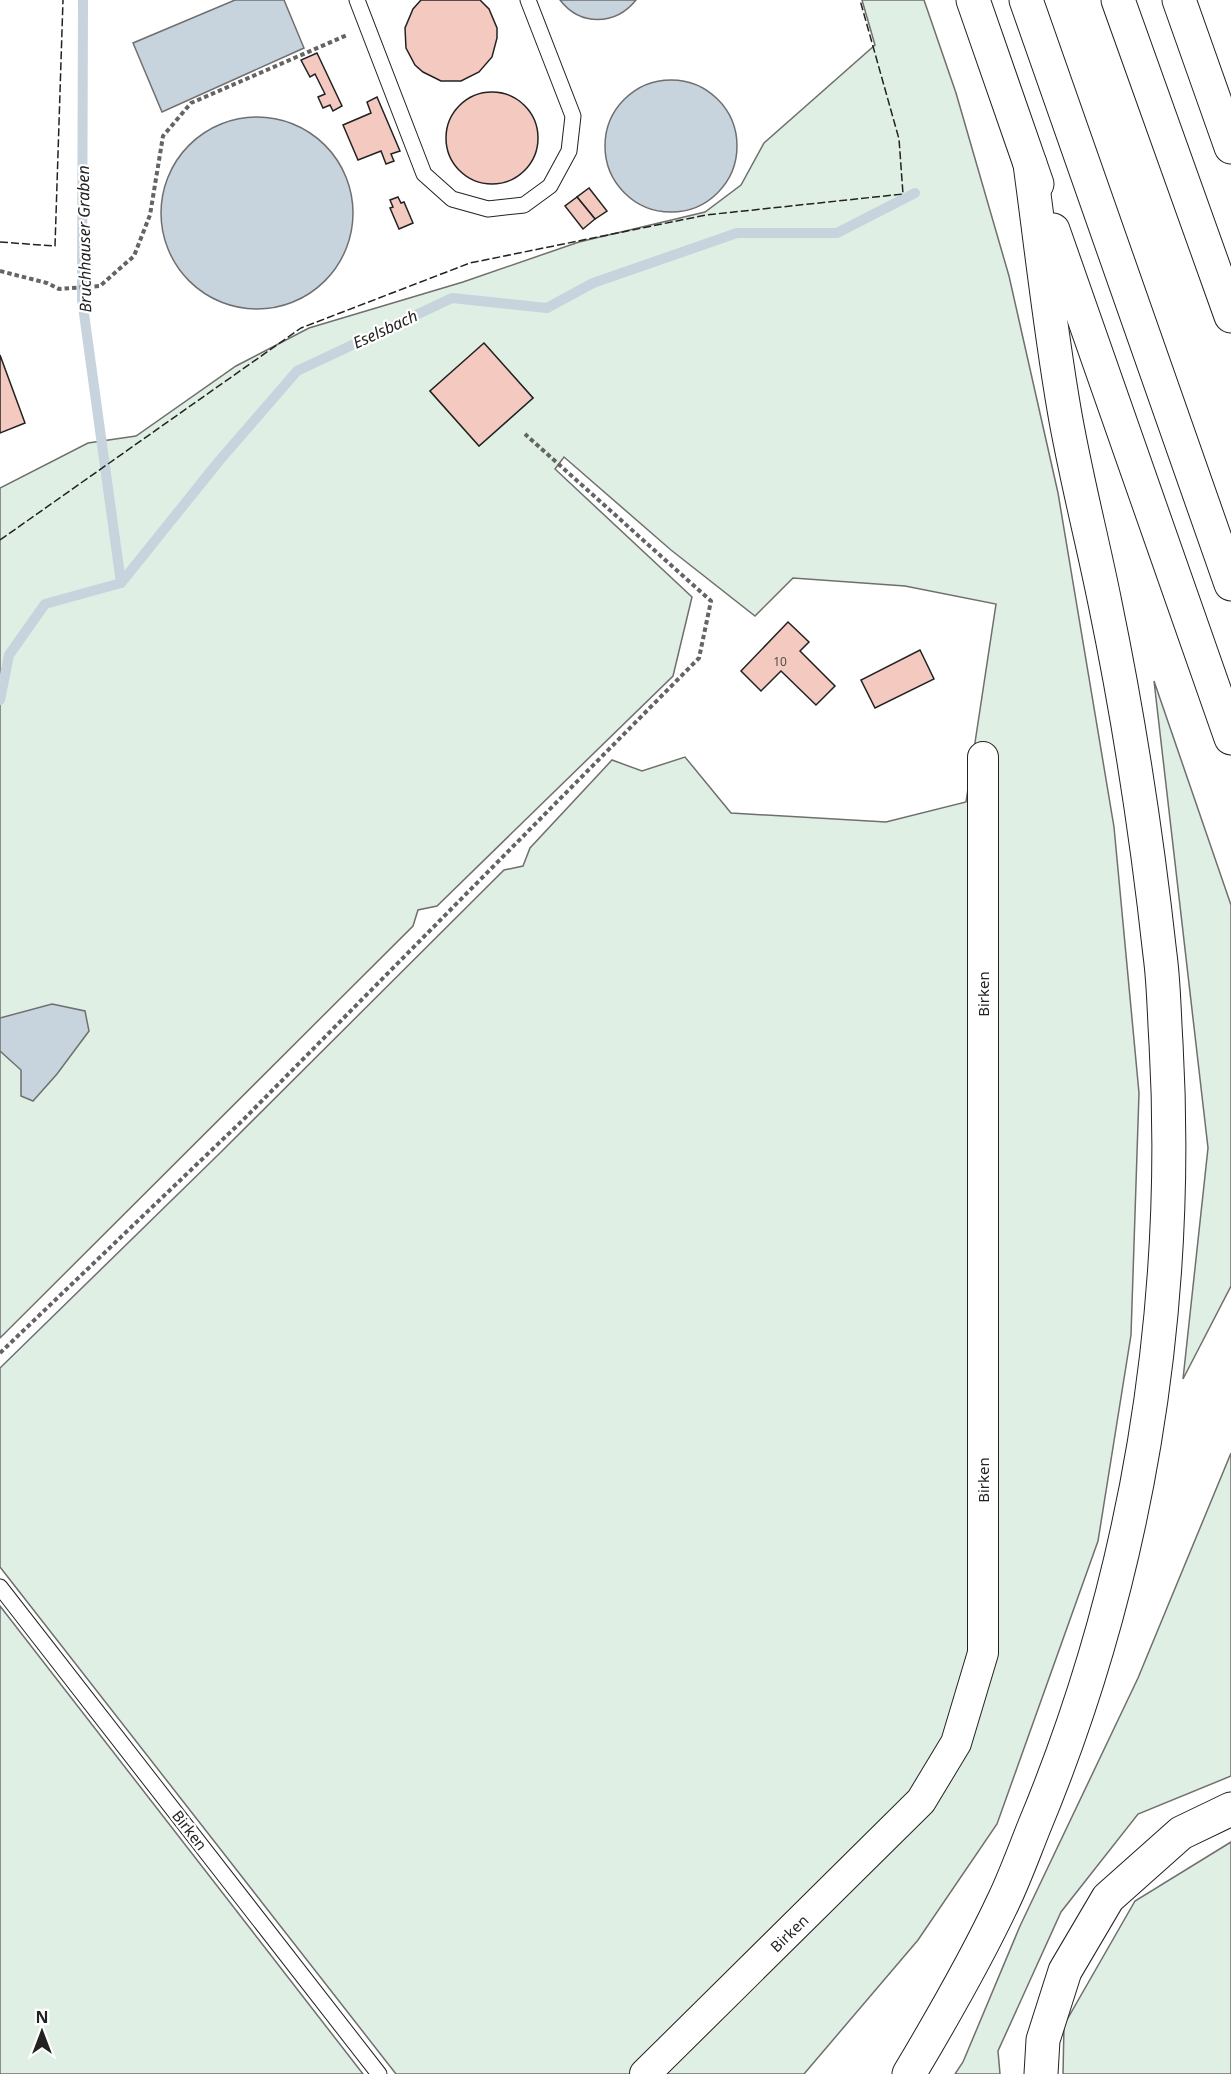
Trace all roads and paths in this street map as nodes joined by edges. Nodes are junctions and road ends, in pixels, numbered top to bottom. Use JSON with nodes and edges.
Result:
{"nodes":[{"id":1,"x":357,"y":0,"type":"edge"},
{"id":2,"x":528,"y":0,"type":"edge"},
{"id":3,"x":973,"y":0,"type":"edge"},
{"id":4,"x":1026,"y":0,"type":"edge"},
{"id":5,"x":1118,"y":0,"type":"edge"},
{"id":6,"x":1179,"y":0,"type":"edge"},
{"id":7,"x":367,"y":26,"type":"junction"},
{"id":8,"x":1231,"y":147,"type":"edge"},
{"id":9,"x":1030,"y":164,"type":"junction"},
{"id":10,"x":0,"y":272,"type":"edge"},
{"id":11,"x":1231,"y":316,"type":"edge"},
{"id":12,"x":525,"y":434,"type":"dead end"},
{"id":13,"x":1231,"y":584,"type":"edge"},
{"id":14,"x":1231,"y":738,"type":"edge"},
{"id":15,"x":983,"y":757,"type":"dead end"},
{"id":16,"x":0,"y":1353,"type":"edge"},
{"id":17,"x":0,"y":1587,"type":"edge"},
{"id":18,"x":1231,"y":1809,"type":"edge"},
{"id":19,"x":379,"y":2074,"type":"edge"},
{"id":20,"x":645,"y":2074,"type":"edge"},
{"id":21,"x":909,"y":2074,"type":"edge"},
{"id":22,"x":1041,"y":2074,"type":"edge"}],
"edges":[{"from":1,"to":7,"type":"lane"},
{"from":2,"to":7,"type":"lane"},
{"from":3,"to":9,"type":"highway"},
{"from":4,"to":13,"type":"highway"},
{"from":5,"to":11,"type":"highway"},
{"from":6,"to":8,"type":"highway"},
{"from":7,"to":10,"type":"path"},
{"from":9,"to":14,"type":"highway"},
{"from":9,"to":21,"type":"highway"},
{"from":12,"to":16,"type":"path"},
{"from":15,"to":20,"type":"street","name":"Birken"},
{"from":17,"to":19,"type":"lane","name":"Birken"},
{"from":18,"to":22,"type":"highway"}]}
